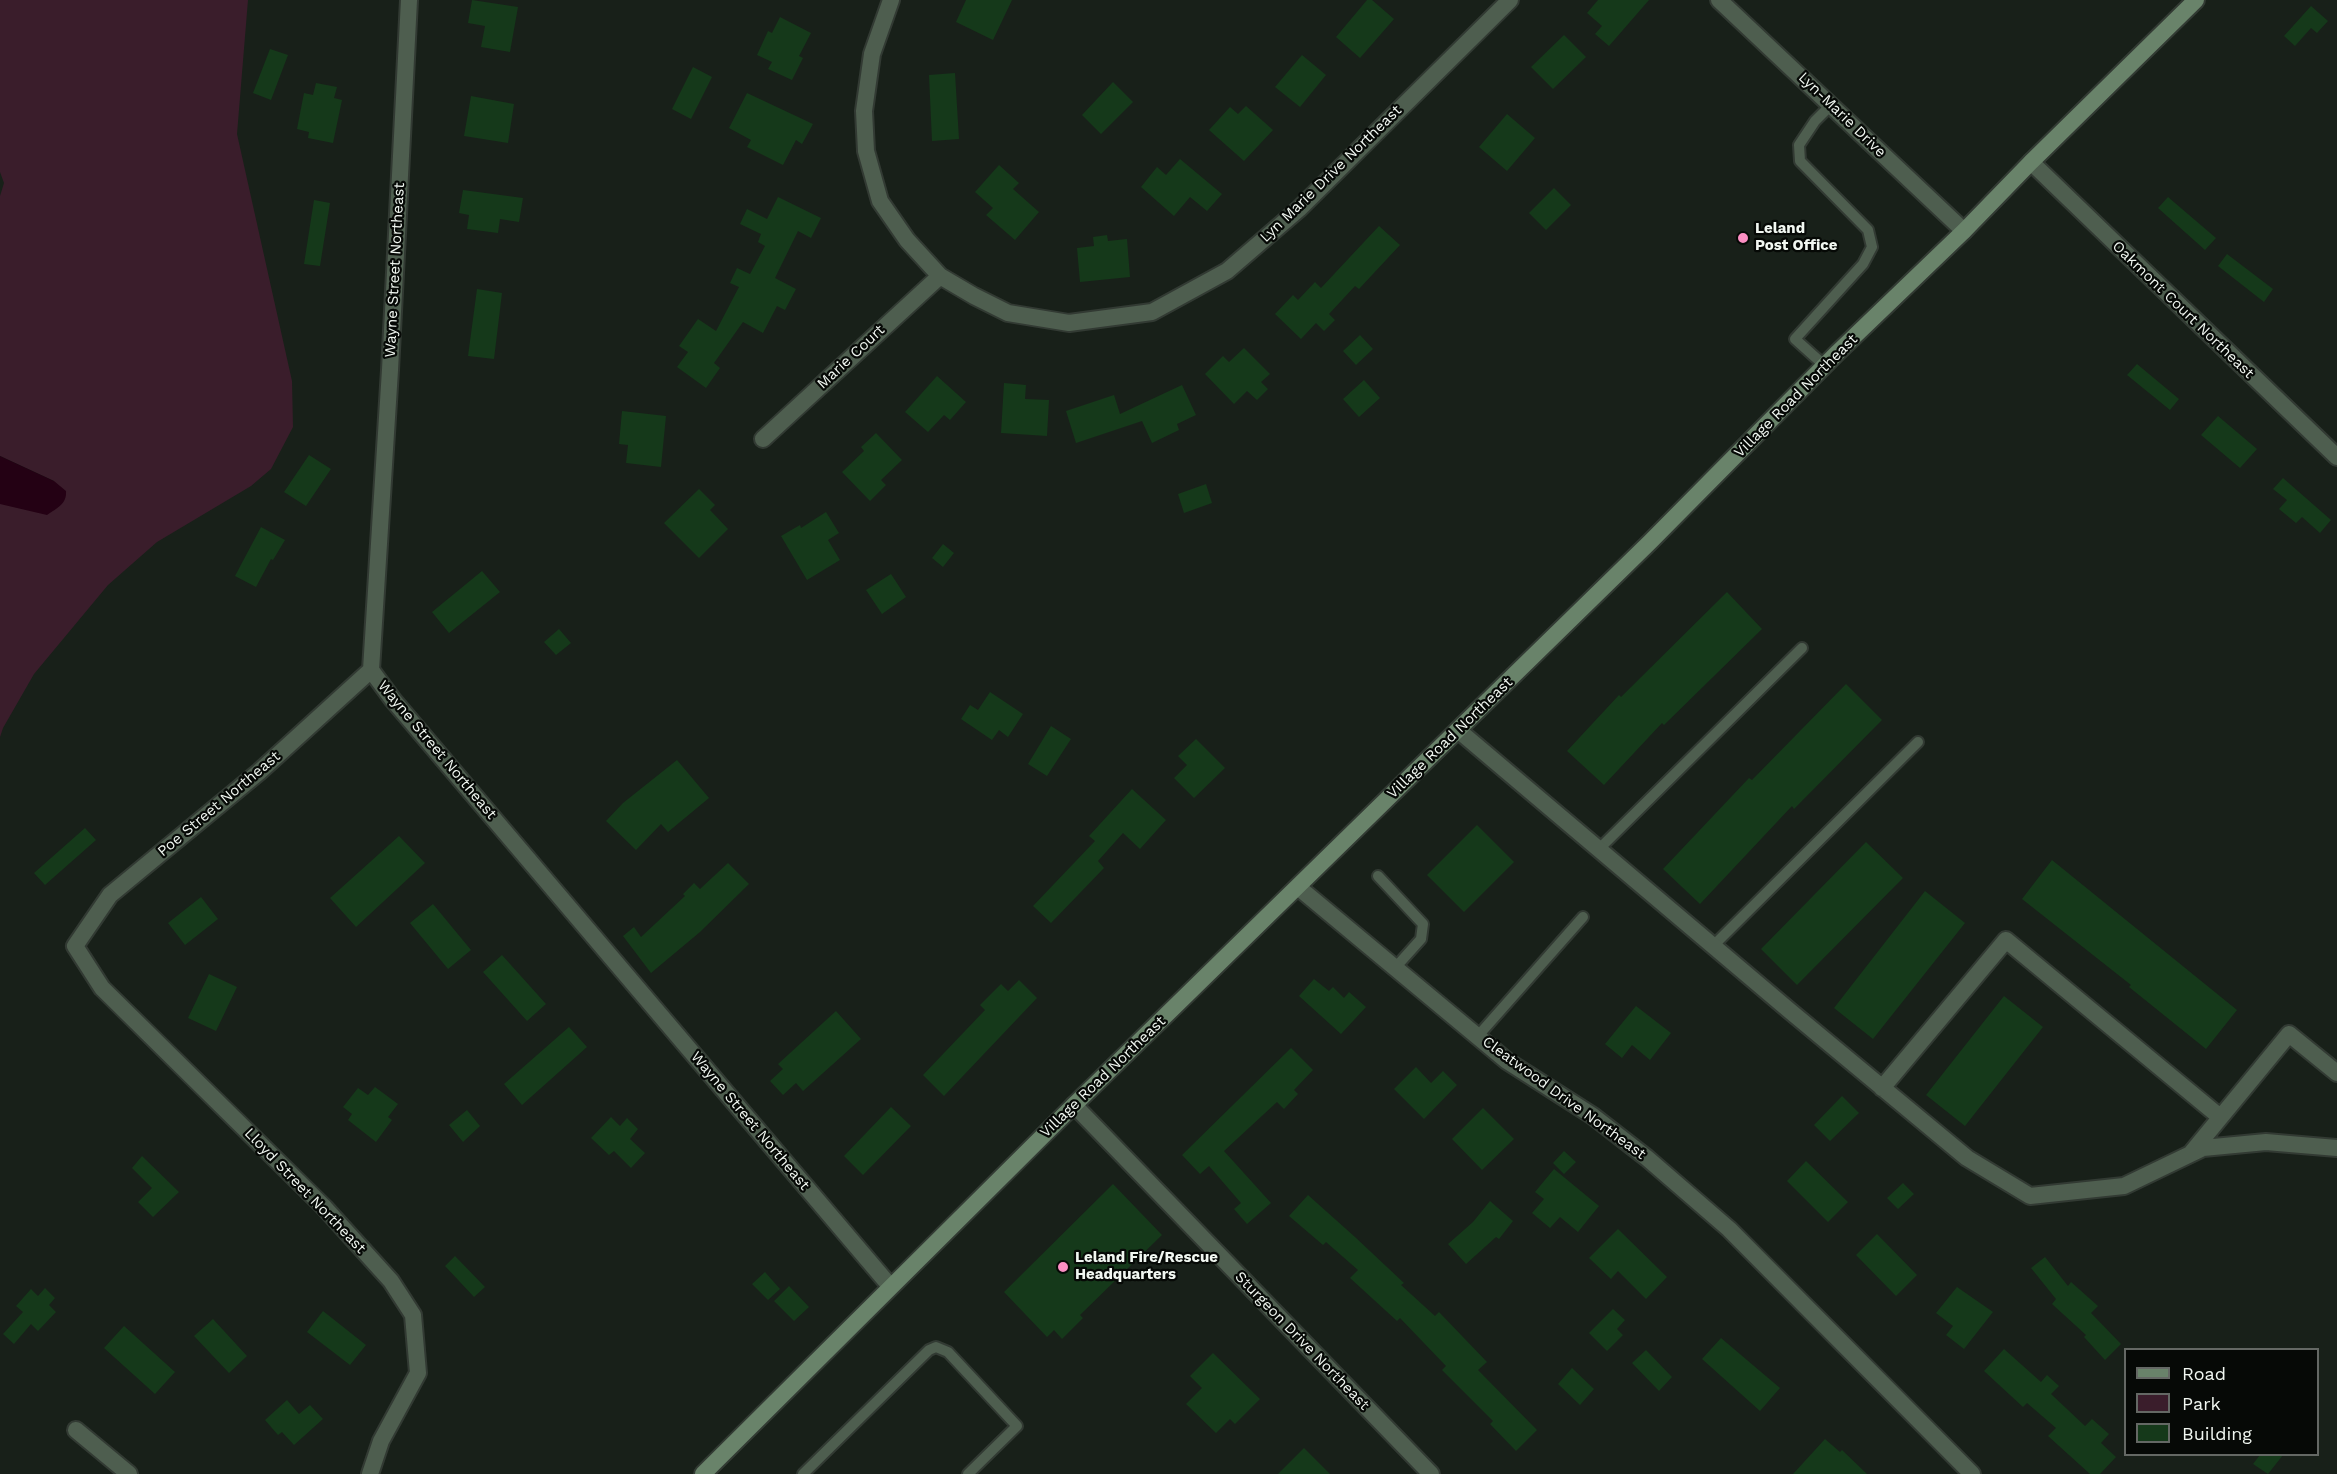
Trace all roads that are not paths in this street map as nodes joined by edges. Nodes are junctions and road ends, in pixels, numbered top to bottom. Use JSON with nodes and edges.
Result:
{"nodes":[{"id":1,"x":409,"y":0,"type":"edge"},
{"id":2,"x":891,"y":0,"type":"edge"},
{"id":3,"x":1510,"y":0,"type":"edge"},
{"id":4,"x":1719,"y":0,"type":"edge"},
{"id":5,"x":2196,"y":0,"type":"edge"},
{"id":6,"x":1831,"y":105,"type":"junction"},
{"id":7,"x":2031,"y":162,"type":"junction"},
{"id":8,"x":1964,"y":231,"type":"junction"},
{"id":9,"x":940,"y":276,"type":"junction"},
{"id":10,"x":1825,"y":366,"type":"junction"},
{"id":11,"x":763,"y":439,"type":"dead end"},
{"id":12,"x":2337,"y":457,"type":"edge"},
{"id":13,"x":1802,"y":648,"type":"dead end"},
{"id":14,"x":371,"y":670,"type":"junction"},
{"id":15,"x":1458,"y":730,"type":"junction"},
{"id":16,"x":1918,"y":742,"type":"dead end"},
{"id":17,"x":1599,"y":849,"type":"junction"},
{"id":18,"x":1378,"y":876,"type":"dead end"},
{"id":19,"x":1298,"y":886,"type":"junction"},
{"id":20,"x":1583,"y":917,"type":"dead end"},
{"id":21,"x":75,"y":946,"type":"joint"},
{"id":22,"x":1713,"y":946,"type":"junction"},
{"id":23,"x":1395,"y":968,"type":"junction"},
{"id":24,"x":1478,"y":1037,"type":"junction"},
{"id":25,"x":2337,"y":1073,"type":"edge"},
{"id":26,"x":1882,"y":1088,"type":"junction"},
{"id":27,"x":1074,"y":1105,"type":"junction"},
{"id":28,"x":2220,"y":1117,"type":"junction"},
{"id":29,"x":2337,"y":1148,"type":"edge"},
{"id":30,"x":2190,"y":1154,"type":"junction"},
{"id":31,"x":890,"y":1287,"type":"junction"},
{"id":32,"x":76,"y":1430,"type":"dead end"},
{"id":33,"x":129,"y":1474,"type":"edge"},
{"id":34,"x":370,"y":1474,"type":"edge"},
{"id":35,"x":703,"y":1474,"type":"edge"},
{"id":36,"x":803,"y":1474,"type":"edge"},
{"id":37,"x":968,"y":1474,"type":"edge"},
{"id":38,"x":1431,"y":1474,"type":"edge"},
{"id":39,"x":1972,"y":1474,"type":"edge"}],
"edges":[{"from":1,"to":14,"type":"street","name":"Wayne Street Northeast"},
{"from":2,"to":9,"type":"street","name":"Lyn Marie Drive Northeast"},
{"from":3,"to":9,"type":"street","name":"Lyn Marie Drive Northeast"},
{"from":4,"to":6,"type":"street","name":"Lyn-Marie Drive"},
{"from":5,"to":7,"type":"main road","name":"Village Road Northeast"},
{"from":6,"to":8,"type":"street","name":"Lyn-Marie Drive"},
{"from":6,"to":10,"type":"lane"},
{"from":7,"to":8,"type":"main road","name":"Village Road Northeast"},
{"from":7,"to":12,"type":"street","name":"Oakmont Court Northeast"},
{"from":8,"to":10,"type":"main road","name":"Village Road Northeast"},
{"from":9,"to":11,"type":"street","name":"Marie Court"},
{"from":10,"to":15,"type":"main road","name":"Village Road Northeast"},
{"from":13,"to":17,"type":"lane"},
{"from":14,"to":21,"type":"street","name":"Poe Street Northeast"},
{"from":14,"to":31,"type":"street","name":"Wayne Street Northeast"},
{"from":15,"to":17,"type":"street"},
{"from":15,"to":19,"type":"main road","name":"Village Road Northeast"},
{"from":16,"to":22,"type":"lane"},
{"from":17,"to":22,"type":"street"},
{"from":18,"to":23,"type":"lane"},
{"from":19,"to":23,"type":"street","name":"Cleatwood Drive Northeast"},
{"from":19,"to":27,"type":"main road","name":"Village Road Northeast"},
{"from":20,"to":24,"type":"lane"},
{"from":21,"to":34,"type":"street","name":"Lloyd Street Northeast"},
{"from":22,"to":26,"type":"street"},
{"from":23,"to":24,"type":"street","name":"Cleatwood Drive Northeast"},
{"from":24,"to":39,"type":"street","name":"Cleatwood Drive Northeast"},
{"from":25,"to":28,"type":"street"},
{"from":26,"to":28,"type":"street"},
{"from":26,"to":30,"type":"street"},
{"from":27,"to":31,"type":"main road","name":"Village Road Northeast"},
{"from":27,"to":38,"type":"street","name":"Sturgeon Drive Northeast"},
{"from":28,"to":30,"type":"street"},
{"from":29,"to":30,"type":"street"},
{"from":31,"to":35,"type":"main road","name":"Village Road Northeast"},
{"from":32,"to":33,"type":"street"},
{"from":36,"to":37,"type":"lane"}]}
